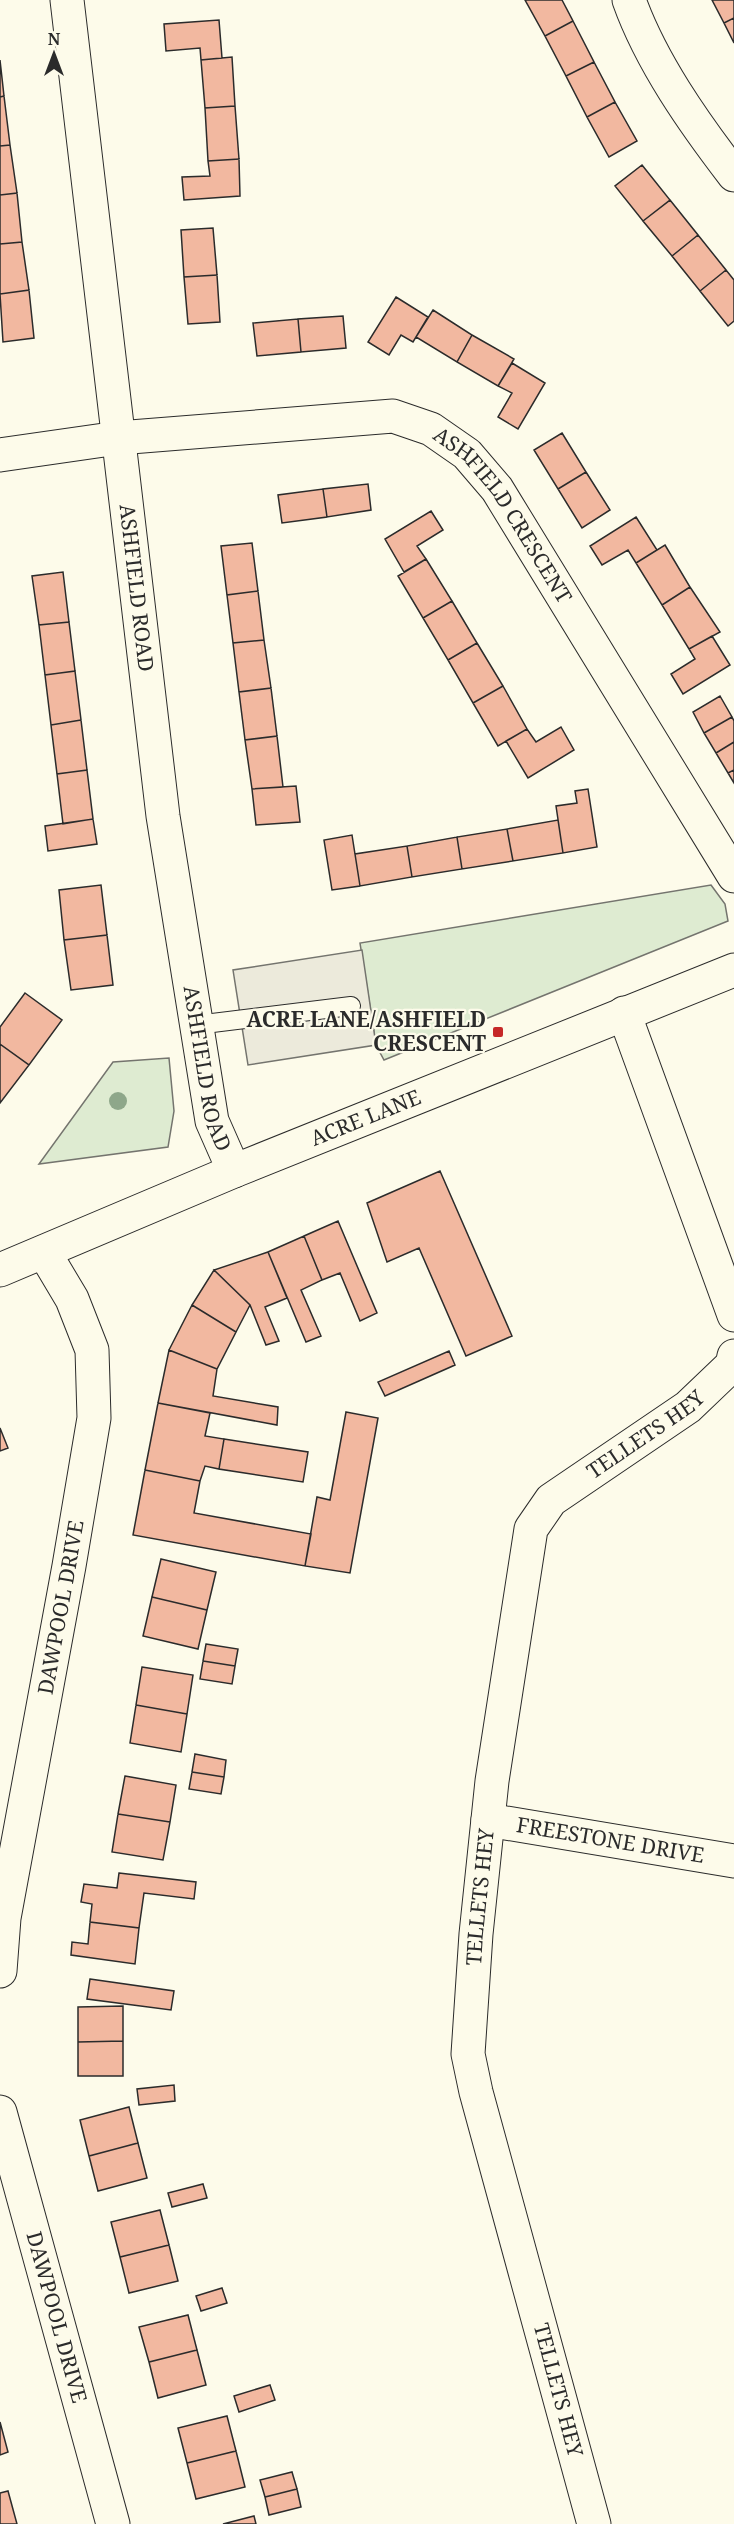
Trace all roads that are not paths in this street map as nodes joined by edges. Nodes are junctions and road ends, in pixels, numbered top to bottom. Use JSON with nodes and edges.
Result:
{"nodes":[{"id":1,"x":67,"y":0,"type":"edge"},
{"id":2,"x":629,"y":0,"type":"edge"},
{"id":3,"x":734,"y":175,"type":"edge"},
{"id":4,"x":118,"y":438,"type":"junction"},
{"id":5,"x":0,"y":455,"type":"edge"},
{"id":6,"x":734,"y":876,"type":"edge"},
{"id":7,"x":734,"y":970,"type":"edge"},
{"id":8,"x":351,"y":1006,"type":"dead end"},
{"id":9,"x":624,"y":1013,"type":"junction"},
{"id":10,"x":196,"y":1025,"type":"junction"},
{"id":11,"x":234,"y":1171,"type":"junction"},
{"id":12,"x":44,"y":1252,"type":"junction"},
{"id":13,"x":0,"y":1270,"type":"edge"},
{"id":14,"x":734,"y":1316,"type":"edge"},
{"id":15,"x":734,"y":1356,"type":"edge"},
{"id":16,"x":488,"y":1820,"type":"junction"},
{"id":17,"x":734,"y":1862,"type":"edge"},
{"id":18,"x":2,"y":1917,"type":"edge"},
{"id":19,"x":0,"y":1971,"type":"edge"},
{"id":20,"x":0,"y":2112,"type":"edge"},
{"id":21,"x":113,"y":2524,"type":"edge"},
{"id":22,"x":594,"y":2524,"type":"edge"}],
"edges":[{"from":1,"to":4,"type":"street","name":"ASHFIELD ROAD"},
{"from":2,"to":3,"type":"street"},
{"from":4,"to":5,"type":"street","name":"ASHFIELD CRESCENT"},
{"from":4,"to":6,"type":"street","name":"ASHFIELD CRESCENT"},
{"from":4,"to":10,"type":"street","name":"ASHFIELD ROAD"},
{"from":7,"to":9,"type":"street","name":"ACRE LANE"},
{"from":8,"to":10,"type":"lane"},
{"from":9,"to":11,"type":"street","name":"ACRE LANE"},
{"from":9,"to":14,"type":"street"},
{"from":10,"to":11,"type":"street","name":"ASHFIELD ROAD"},
{"from":11,"to":12,"type":"street","name":"ACRE LANE"},
{"from":12,"to":13,"type":"street","name":"ACRE LANE"},
{"from":12,"to":18,"type":"street","name":"DAWPOOL DRIVE"},
{"from":15,"to":16,"type":"street","name":"TELLETS HEY"},
{"from":16,"to":17,"type":"street","name":"FREESTONE DRIVE"},
{"from":16,"to":22,"type":"street","name":"TELLETS HEY"},
{"from":18,"to":19,"type":"street","name":"DAWPOOL DRIVE"},
{"from":20,"to":21,"type":"street","name":"DAWPOOL DRIVE"}]}
